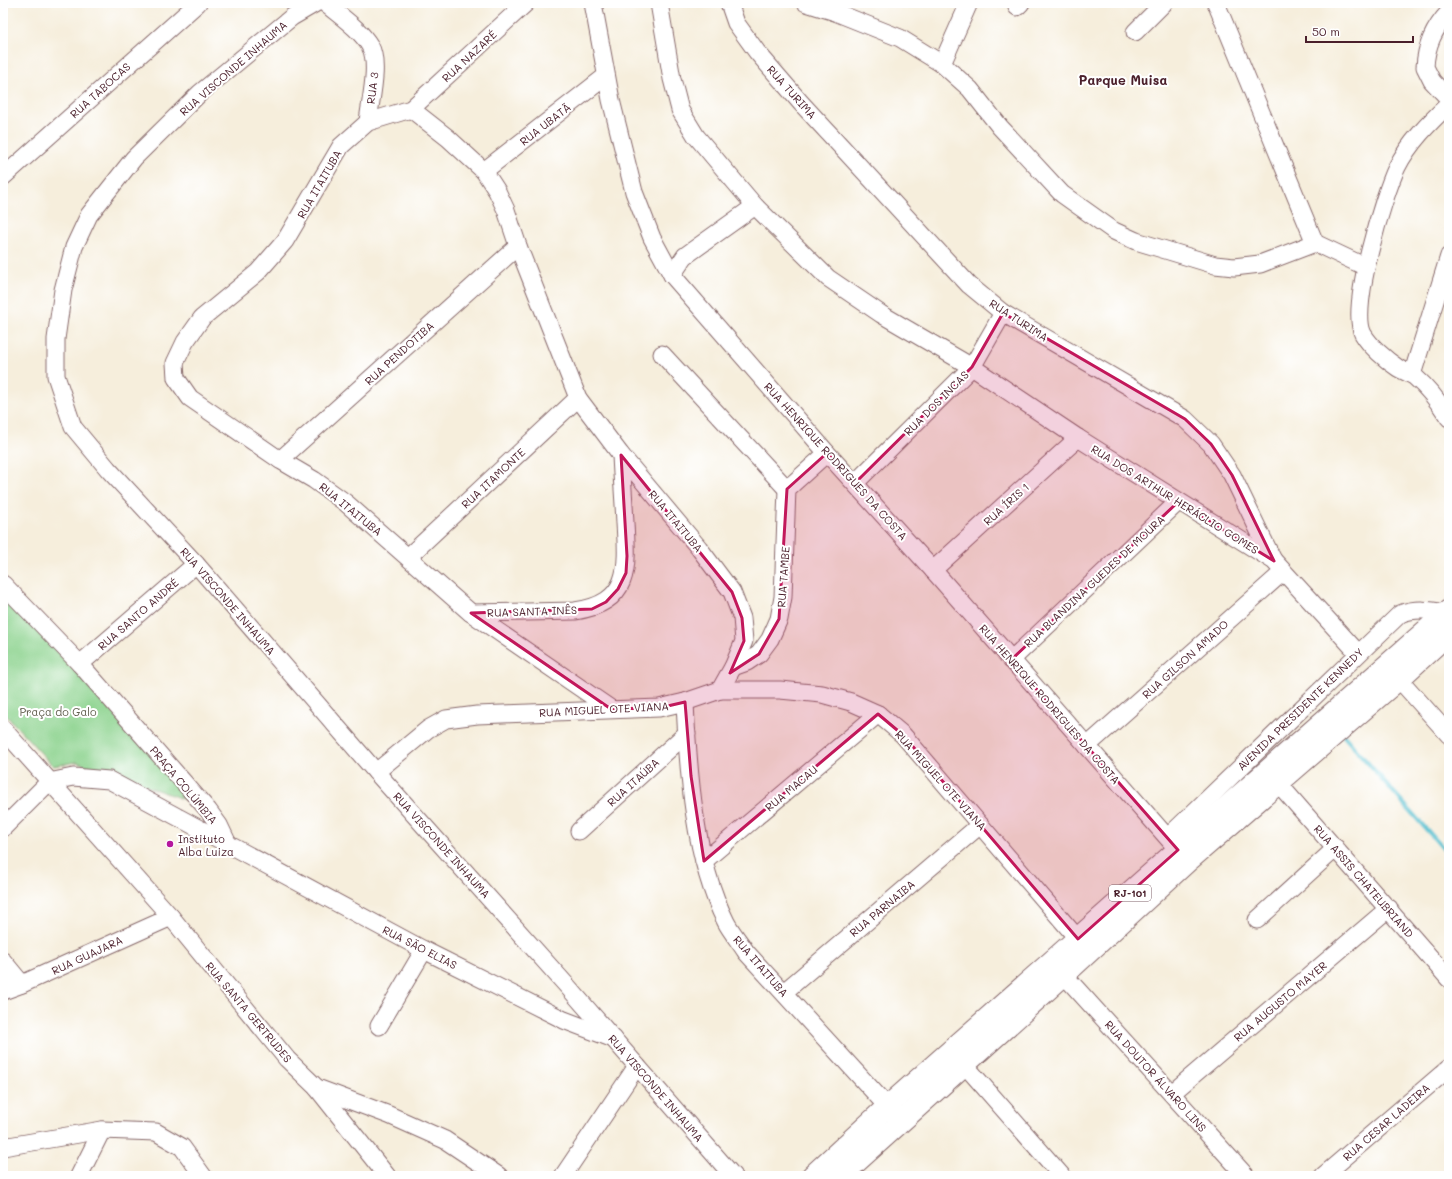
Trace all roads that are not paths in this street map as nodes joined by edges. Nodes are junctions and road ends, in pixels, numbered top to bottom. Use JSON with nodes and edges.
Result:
{"nodes":[{"id":1,"x":198,"y":3,"type":"edge"},
{"id":2,"x":316,"y":3,"type":"edge"},
{"id":3,"x":325,"y":3,"type":"edge"},
{"id":4,"x":526,"y":3,"type":"edge"},
{"id":5,"x":594,"y":3,"type":"edge"},
{"id":6,"x":659,"y":3,"type":"edge"},
{"id":7,"x":729,"y":3,"type":"edge"},
{"id":8,"x":806,"y":3,"type":"edge"},
{"id":9,"x":969,"y":3,"type":"edge"},
{"id":10,"x":1164,"y":3,"type":"edge"},
{"id":11,"x":1216,"y":3,"type":"edge"},
{"id":12,"x":835,"y":7,"type":"edge"},
{"id":13,"x":1449,"y":12,"type":"edge"},
{"id":14,"x":1135,"y":32,"type":"dead end"},
{"id":15,"x":942,"y":64,"type":"junction"},
{"id":16,"x":606,"y":76,"type":"junction"},
{"id":17,"x":1449,"y":99,"type":"edge"},
{"id":18,"x":1449,"y":104,"type":"edge"},
{"id":19,"x":411,"y":109,"type":"junction"},
{"id":20,"x":368,"y":122,"type":"junction"},
{"id":21,"x":484,"y":171,"type":"junction"},
{"id":22,"x":3,"y":177,"type":"edge"},
{"id":23,"x":755,"y":206,"type":"junction"},
{"id":24,"x":1315,"y":243,"type":"junction"},
{"id":25,"x":518,"y":246,"type":"junction"},
{"id":26,"x":1449,"y":256,"type":"edge"},
{"id":27,"x":1366,"y":267,"type":"junction"},
{"id":28,"x":672,"y":275,"type":"junction"},
{"id":29,"x":1003,"y":313,"type":"junction"},
{"id":30,"x":662,"y":354,"type":"dead end"},
{"id":31,"x":972,"y":367,"type":"junction"},
{"id":32,"x":1412,"y":375,"type":"junction"},
{"id":33,"x":578,"y":398,"type":"junction"},
{"id":34,"x":1449,"y":418,"type":"edge"},
{"id":35,"x":1078,"y":438,"type":"junction"},
{"id":36,"x":827,"y":453,"type":"junction"},
{"id":37,"x":621,"y":456,"type":"junction"},
{"id":38,"x":280,"y":460,"type":"junction"},
{"id":39,"x":855,"y":483,"type":"junction"},
{"id":40,"x":786,"y":489,"type":"junction"},
{"id":41,"x":1178,"y":502,"type":"junction"},
{"id":42,"x":408,"y":557,"type":"junction"},
{"id":43,"x":196,"y":564,"type":"junction"},
{"id":44,"x":1278,"y":566,"type":"junction"},
{"id":45,"x":933,"y":570,"type":"junction"},
{"id":46,"x":3,"y":584,"type":"edge"},
{"id":47,"x":471,"y":613,"type":"junction"},
{"id":48,"x":1448,"y":619,"type":"edge"},
{"id":49,"x":1358,"y":653,"type":"junction"},
{"id":50,"x":1011,"y":660,"type":"junction"},
{"id":51,"x":80,"y":664,"type":"junction"},
{"id":52,"x":733,"y":667,"type":"junction"},
{"id":53,"x":1399,"y":679,"type":"junction"},
{"id":54,"x":720,"y":690,"type":"junction"},
{"id":55,"x":685,"y":702,"type":"junction"},
{"id":56,"x":611,"y":709,"type":"junction"},
{"id":57,"x":878,"y":714,"type":"junction"},
{"id":58,"x":3,"y":729,"type":"edge"},
{"id":59,"x":686,"y":733,"type":"junction"},
{"id":60,"x":1449,"y":735,"type":"edge"},
{"id":61,"x":1087,"y":746,"type":"junction"},
{"id":62,"x":376,"y":772,"type":"junction"},
{"id":63,"x":48,"y":782,"type":"junction"},
{"id":64,"x":1278,"y":783,"type":"junction"},
{"id":65,"x":980,"y":825,"type":"junction"},
{"id":66,"x":3,"y":828,"type":"edge"},
{"id":67,"x":579,"y":831,"type":"dead end"},
{"id":68,"x":229,"y":846,"type":"junction"},
{"id":69,"x":1336,"y":848,"type":"junction"},
{"id":70,"x":1178,"y":849,"type":"junction"},
{"id":71,"x":704,"y":861,"type":"junction"},
{"id":72,"x":1389,"y":908,"type":"junction"},
{"id":73,"x":171,"y":917,"type":"junction"},
{"id":74,"x":1257,"y":920,"type":"dead end"},
{"id":75,"x":1078,"y":938,"type":"junction"},
{"id":76,"x":424,"y":950,"type":"junction"},
{"id":77,"x":3,"y":960,"type":"edge"},
{"id":78,"x":1064,"y":975,"type":"junction"},
{"id":79,"x":1449,"y":979,"type":"edge"},
{"id":80,"x":22,"y":984,"type":"junction"},
{"id":81,"x":3,"y":991,"type":"edge"},
{"id":82,"x":784,"y":992,"type":"junction"},
{"id":83,"x":379,"y":1026,"type":"dead end"},
{"id":84,"x":614,"y":1039,"type":"junction"},
{"id":85,"x":964,"y":1064,"type":"junction"},
{"id":86,"x":637,"y":1066,"type":"junction"},
{"id":87,"x":1449,"y":1068,"type":"edge"},
{"id":88,"x":317,"y":1088,"type":"junction"},
{"id":89,"x":1172,"y":1093,"type":"junction"},
{"id":90,"x":888,"y":1106,"type":"junction"},
{"id":91,"x":901,"y":1122,"type":"junction"},
{"id":92,"x":102,"y":1130,"type":"junction"},
{"id":93,"x":3,"y":1146,"type":"edge"},
{"id":94,"x":850,"y":1173,"type":"edge"},
{"id":95,"x":79,"y":1176,"type":"edge"},
{"id":96,"x":203,"y":1176,"type":"edge"},
{"id":97,"x":387,"y":1176,"type":"edge"},
{"id":98,"x":499,"y":1176,"type":"edge"},
{"id":99,"x":563,"y":1176,"type":"edge"},
{"id":100,"x":733,"y":1176,"type":"edge"},
{"id":101,"x":812,"y":1176,"type":"edge"},
{"id":102,"x":1062,"y":1176,"type":"edge"},
{"id":103,"x":1246,"y":1176,"type":"edge"},
{"id":104,"x":1323,"y":1176,"type":"edge"}],
"edges":[{"from":1,"to":22,"type":"street","name":"RUA TABOCAS"},
{"from":2,"to":43,"type":"street","name":"RUA VISCONDE INHAUMA"},
{"from":3,"to":20,"type":"street","name":"RUA 3"},
{"from":4,"to":19,"type":"street","name":"RUA NAZARÉ"},
{"from":5,"to":16,"type":"street","name":"RUA HENRIQUE RODRIGUES DA COSTA"},
{"from":6,"to":23,"type":"street","name":"RUA DOS ARTHUR HERÁCLIO GOMES"},
{"from":7,"to":29,"type":"street","name":"RUA TURIMA"},
{"from":8,"to":12,"type":"street"},
{"from":9,"to":15,"type":"street"},
{"from":10,"to":14,"type":"street"},
{"from":11,"to":24,"type":"street"},
{"from":12,"to":15,"type":"street"},
{"from":13,"to":17,"type":"street"},
{"from":15,"to":24,"type":"street"},
{"from":16,"to":21,"type":"street","name":"RUA UBATÃ"},
{"from":16,"to":28,"type":"street","name":"RUA HENRIQUE RODRIGUES DA COSTA"},
{"from":18,"to":27,"type":"street"},
{"from":19,"to":20,"type":"street","name":"RUA ITAITUBA"},
{"from":19,"to":21,"type":"street","name":"RUA ITAITUBA"},
{"from":20,"to":38,"type":"street","name":"RUA ITAITUBA"},
{"from":21,"to":25,"type":"street","name":"RUA ITAITUBA"},
{"from":23,"to":28,"type":"street"},
{"from":23,"to":31,"type":"street","name":"RUA DOS ARTHUR HERÁCLIO GOMES"},
{"from":24,"to":27,"type":"street"},
{"from":25,"to":33,"type":"street","name":"RUA ITAITUBA"},
{"from":25,"to":38,"type":"street","name":"RUA PENDOTIBA"},
{"from":26,"to":32,"type":"street"},
{"from":27,"to":32,"type":"street"},
{"from":28,"to":36,"type":"street","name":"RUA HENRIQUE RODRIGUES DA COSTA"},
{"from":29,"to":31,"type":"street","name":"RUA DOS INCAS"},
{"from":29,"to":44,"type":"street","name":"RUA TURIMA"},
{"from":30,"to":40,"type":"street"},
{"from":31,"to":35,"type":"street","name":"RUA DOS ARTHUR HERÁCLIO GOMES"},
{"from":31,"to":39,"type":"street","name":"RUA DOS INCAS"},
{"from":32,"to":34,"type":"street"},
{"from":33,"to":37,"type":"street","name":"RUA ITAITUBA"},
{"from":33,"to":42,"type":"street","name":"RUA ITAMONTE"},
{"from":35,"to":41,"type":"street","name":"RUA DOS ARTHUR HERÁCLIO GOMES"},
{"from":35,"to":45,"type":"street","name":"RUA ÍRIS 1"},
{"from":36,"to":39,"type":"street","name":"RUA HENRIQUE RODRIGUES DA COSTA"},
{"from":36,"to":40,"type":"street"},
{"from":37,"to":47,"type":"street","name":"RUA SANTA INÊS"},
{"from":37,"to":52,"type":"street","name":"RUA ITAITUBA"},
{"from":38,"to":42,"type":"street","name":"RUA ITAITUBA"},
{"from":39,"to":45,"type":"street","name":"RUA HENRIQUE RODRIGUES DA COSTA"},
{"from":40,"to":52,"type":"street","name":"RUA TAMBE"},
{"from":41,"to":44,"type":"street","name":"RUA DOS ARTHUR HERÁCLIO GOMES"},
{"from":41,"to":50,"type":"street","name":"RUA BLANDINA GUEDES DE MOURA"},
{"from":42,"to":47,"type":"street","name":"RUA ITAITUBA"},
{"from":43,"to":51,"type":"street","name":"RUA SANTO ANDRÉ"},
{"from":43,"to":62,"type":"street","name":"RUA VISCONDE INHAUMA"},
{"from":44,"to":49,"type":"street","name":"RUA DOS ARTHUR HERÁCLIO GOMES"},
{"from":44,"to":61,"type":"street","name":"RUA GILSON AMADO"},
{"from":45,"to":50,"type":"street","name":"RUA HENRIQUE RODRIGUES DA COSTA"},
{"from":46,"to":51,"type":"street","name":"PRAÇA COLÚMBIA"},
{"from":47,"to":56,"type":"street","name":"RUA ITAITUBA"},
{"from":48,"to":49,"type":"street","name":"AVENIDA PRESIDENTE KENNEDY"},
{"from":48,"to":53,"type":"main road","number":"RJ-101"},
{"from":48,"to":70,"type":"main road","number":"RJ-101"},
{"from":49,"to":70,"type":"street","name":"AVENIDA PRESIDENTE KENNEDY"},
{"from":50,"to":61,"type":"street","name":"RUA HENRIQUE RODRIGUES DA COSTA"},
{"from":51,"to":68,"type":"street","name":"PRAÇA COLÚMBIA"},
{"from":52,"to":54,"type":"street","name":"RUA ITAITUBA"},
{"from":53,"to":60,"type":"street"},
{"from":53,"to":64,"type":"main road","number":"RJ-101"},
{"from":54,"to":55,"type":"street","name":"RUA MIGUEL OTE VIANA"},
{"from":54,"to":57,"type":"street","name":"RUA MIGUEL OTE VIANA"},
{"from":55,"to":56,"type":"street","name":"RUA MIGUEL OTE VIANA"},
{"from":55,"to":59,"type":"street","name":"RUA ITAITUBA"},
{"from":56,"to":62,"type":"street","name":"RUA MIGUEL OTE VIANA"},
{"from":57,"to":65,"type":"street","name":"RUA MIGUEL OTE VIANA"},
{"from":57,"to":71,"type":"street","name":"RUA MACAU"},
{"from":58,"to":63,"type":"street"},
{"from":59,"to":67,"type":"street","name":"RUA ITAÚBA"},
{"from":59,"to":71,"type":"street","name":"RUA ITAITUBA"},
{"from":61,"to":70,"type":"street","name":"RUA HENRIQUE RODRIGUES DA COSTA"},
{"from":62,"to":84,"type":"street","name":"RUA VISCONDE INHAUMA"},
{"from":63,"to":66,"type":"street"},
{"from":63,"to":68,"type":"street","name":"PRAÇA COLÚMBIA"},
{"from":63,"to":73,"type":"street","name":"RUA SANTA GERTRUDES"},
{"from":64,"to":69,"type":"street","name":"RUA ASSIS CHATEUBRIAND"},
{"from":64,"to":70,"type":"main road","number":"RJ-101"},
{"from":65,"to":75,"type":"street","name":"RUA MIGUEL OTE VIANA"},
{"from":65,"to":82,"type":"street","name":"RUA PARNAIBA"},
{"from":68,"to":76,"type":"street","name":"RUA SĀO ELIAS"},
{"from":69,"to":72,"type":"street","name":"RUA ASSIS CHATEUBRIAND"},
{"from":69,"to":74,"type":"street"},
{"from":70,"to":75,"type":"main road","number":"RJ-101"},
{"from":70,"to":78,"type":"main road","number":"RJ-101"},
{"from":71,"to":82,"type":"street","name":"RUA ITAITUBA"},
{"from":72,"to":79,"type":"street","name":"RUA ASSIS CHATEUBRIAND"},
{"from":72,"to":89,"type":"street","name":"RUA AUGUSTO MAYER"},
{"from":73,"to":80,"type":"street","name":"RUA GUAJARA"},
{"from":73,"to":88,"type":"street","name":"RUA SANTA GERTRUDES"},
{"from":75,"to":90,"type":"main road","number":"RJ-101"},
{"from":76,"to":83,"type":"street"},
{"from":76,"to":84,"type":"street","name":"RUA SĀO ELIAS"},
{"from":77,"to":80,"type":"street"},
{"from":78,"to":85,"type":"main road","number":"RJ-101"},
{"from":78,"to":89,"type":"street","name":"RUA DOUTOR ÁLVARO LINS"},
{"from":80,"to":81,"type":"street","name":"RUA GUAJARA"},
{"from":82,"to":90,"type":"street","name":"RUA ITAITUBA"},
{"from":84,"to":86,"type":"street","name":"RUA VISCONDE INHAUMA"},
{"from":85,"to":91,"type":"main road","number":"RJ-101"},
{"from":85,"to":102,"type":"street"},
{"from":86,"to":99,"type":"street"},
{"from":86,"to":100,"type":"street","name":"RUA VISCONDE INHAUMA"},
{"from":87,"to":104,"type":"street","name":"RUA CESAR LADEIRA"},
{"from":88,"to":97,"type":"street"},
{"from":88,"to":98,"type":"street","name":"RUA SANTA GERTRUDES"},
{"from":89,"to":103,"type":"street","name":"RUA DOUTOR ÁLVARO LINS"},
{"from":90,"to":91,"type":"street","name":"RUA ITAITUBA"},
{"from":90,"to":101,"type":"main road","number":"RJ-101"},
{"from":91,"to":94,"type":"main road","number":"RJ-101"},
{"from":92,"to":93,"type":"street"},
{"from":92,"to":95,"type":"street"},
{"from":92,"to":96,"type":"street"}]}
